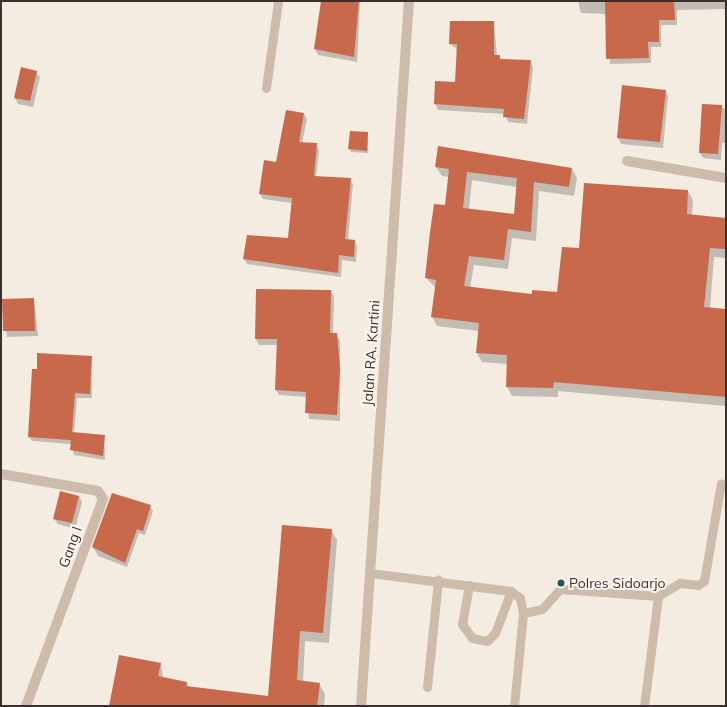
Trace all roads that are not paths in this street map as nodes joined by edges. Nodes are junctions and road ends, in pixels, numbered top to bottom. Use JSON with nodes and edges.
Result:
{"nodes":[{"id":1,"x":278,"y":1,"type":"edge"},
{"id":2,"x":401,"y":1,"type":"edge"},
{"id":3,"x":409,"y":1,"type":"edge"},
{"id":4,"x":266,"y":88,"type":"dead end"},
{"id":5,"x":627,"y":161,"type":"dead end"},
{"id":6,"x":726,"y":178,"type":"edge"},
{"id":7,"x":1,"y":474,"type":"edge"},
{"id":8,"x":721,"y":483,"type":"dead end"},
{"id":9,"x":370,"y":573,"type":"junction"},
{"id":10,"x":438,"y":580,"type":"junction"},
{"id":11,"x":468,"y":585,"type":"junction"},
{"id":12,"x":511,"y":591,"type":"junction"},
{"id":13,"x":658,"y":596,"type":"junction"},
{"id":14,"x":523,"y":613,"type":"junction"},
{"id":15,"x":427,"y":687,"type":"dead end"},
{"id":16,"x":26,"y":706,"type":"edge"},
{"id":17,"x":361,"y":706,"type":"edge"},
{"id":18,"x":514,"y":706,"type":"edge"},
{"id":19,"x":644,"y":706,"type":"edge"}],
"edges":[{"from":1,"to":4,"type":"lane"},
{"from":2,"to":3,"type":"lane"},
{"from":3,"to":9,"type":"street","name":"Jalan RA. Kartini"},
{"from":5,"to":6,"type":"street"},
{"from":7,"to":16,"type":"street","name":"Gang I"},
{"from":8,"to":13,"type":"lane"},
{"from":9,"to":10,"type":"lane"},
{"from":9,"to":17,"type":"street","name":"Jalan RA. Kartini"},
{"from":10,"to":11,"type":"lane"},
{"from":10,"to":15,"type":"lane"},
{"from":11,"to":12,"type":"lane"},
{"from":11,"to":12,"type":"lane"},
{"from":12,"to":14,"type":"lane"},
{"from":13,"to":14,"type":"lane"},
{"from":13,"to":19,"type":"lane"},
{"from":14,"to":18,"type":"lane"}]}
